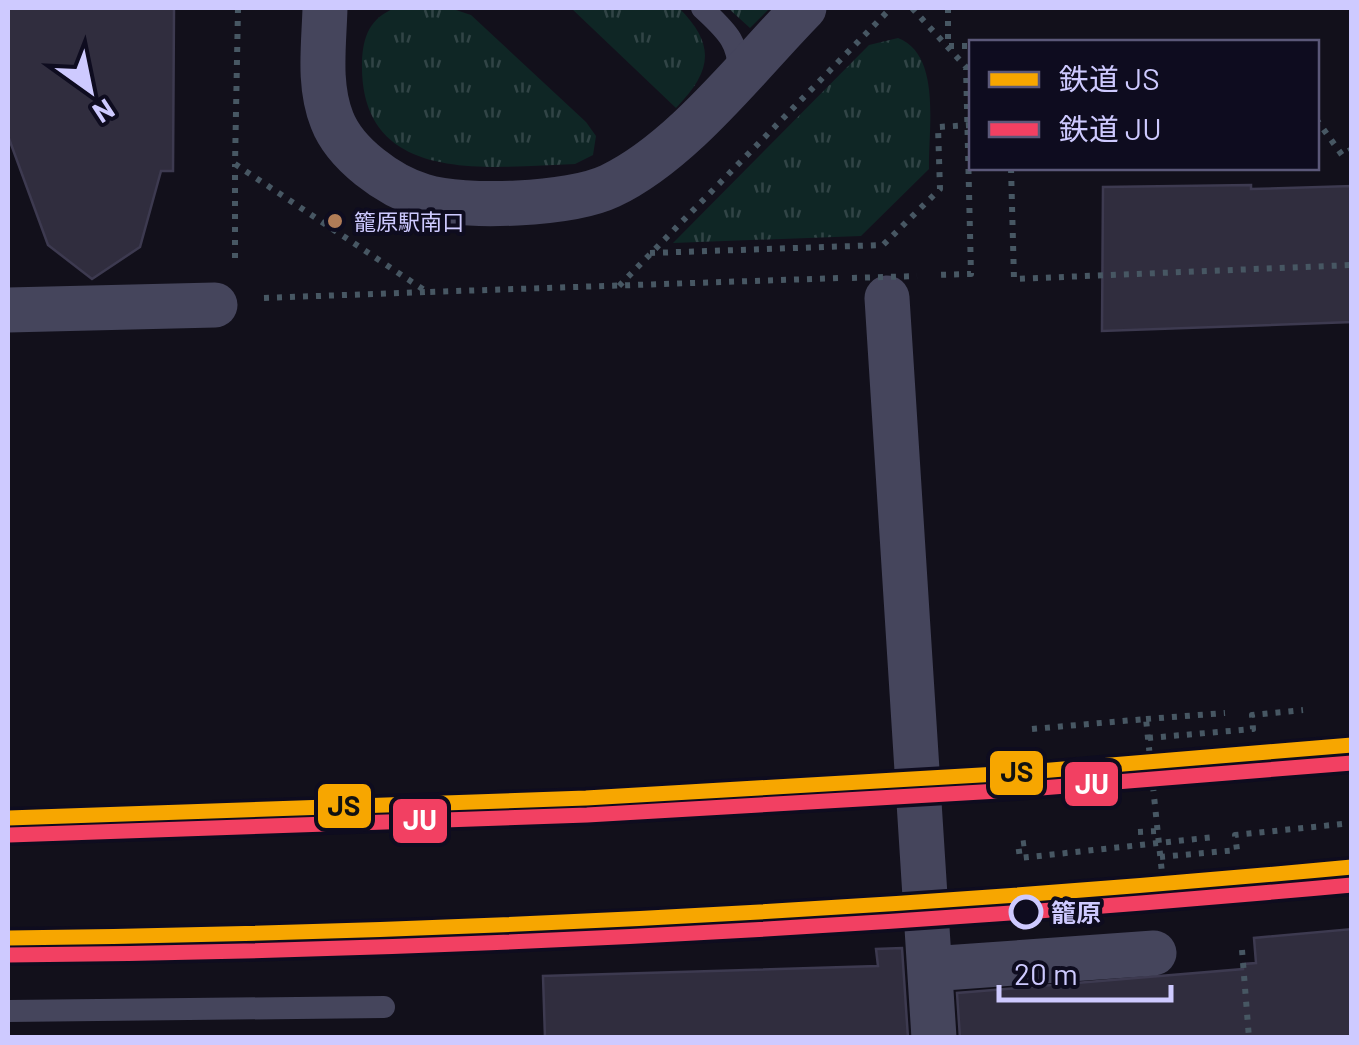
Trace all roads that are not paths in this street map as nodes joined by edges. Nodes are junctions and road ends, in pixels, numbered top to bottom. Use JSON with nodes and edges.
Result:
{"nodes":[{"id":1,"x":325,"y":8,"type":"edge"},
{"id":2,"x":702,"y":8,"type":"edge"},
{"id":3,"x":804,"y":8,"type":"edge"},
{"id":4,"x":738,"y":75,"type":"junction"},
{"id":5,"x":902,"y":287,"type":"road end"},
{"id":6,"x":225,"y":302,"type":"road end"},
{"id":7,"x":8,"y":310,"type":"edge"},
{"id":8,"x":1160,"y":933,"type":"road end"},
{"id":9,"x":929,"y":959,"type":"junction"},
{"id":10,"x":384,"y":1007,"type":"dead end"},
{"id":11,"x":8,"y":1011,"type":"edge"},
{"id":12,"x":934,"y":1038,"type":"edge"}],
"edges":[{"from":1,"to":4,"type":"street"},
{"from":2,"to":4,"type":"lane"},
{"from":3,"to":4,"type":"street"},
{"from":5,"to":9,"type":"street"},
{"from":6,"to":7,"type":"street"},
{"from":8,"to":9,"type":"street"},
{"from":9,"to":12,"type":"street"},
{"from":10,"to":11,"type":"lane"}]}
